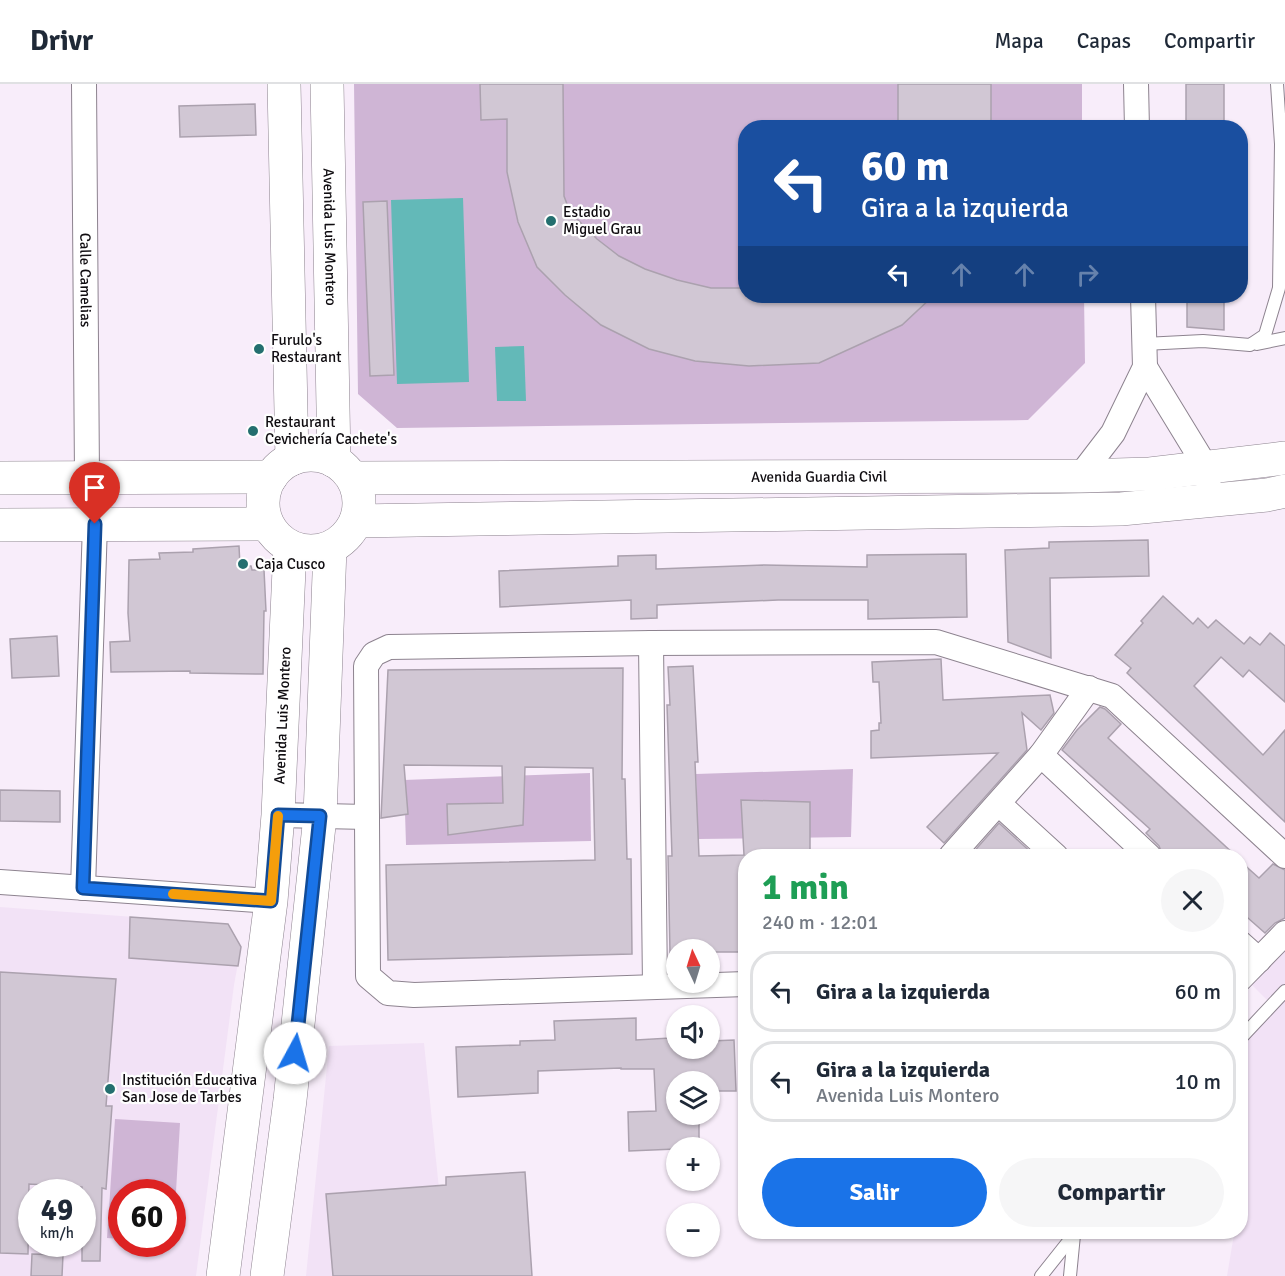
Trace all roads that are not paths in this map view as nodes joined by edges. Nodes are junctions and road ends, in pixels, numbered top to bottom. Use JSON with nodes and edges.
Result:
{"nodes":[{"id":1,"x":84,"y":84,"type":"edge"},
{"id":2,"x":284,"y":84,"type":"edge"},
{"id":3,"x":327,"y":84,"type":"edge"},
{"id":4,"x":1136,"y":84,"type":"edge"},
{"id":5,"x":1278,"y":84,"type":"edge"},
{"id":6,"x":1137,"y":120,"type":"edge"},
{"id":7,"x":1143,"y":303,"type":"edge"},
{"id":8,"x":1285,"y":338,"type":"edge"},
{"id":9,"x":1250,"y":345,"type":"junction"},
{"id":10,"x":1144,"y":355,"type":"junction"},
{"id":11,"x":1285,"y":458,"type":"edge"},
{"id":12,"x":1206,"y":467,"type":"junction"},
{"id":13,"x":281,"y":468,"type":"junction"},
{"id":14,"x":344,"y":469,"type":"junction"},
{"id":15,"x":87,"y":476,"type":"junction"},
{"id":16,"x":1080,"y":476,"type":"junction"},
{"id":17,"x":0,"y":478,"type":"edge"},
{"id":18,"x":1285,"y":491,"type":"edge"},
{"id":19,"x":1211,"y":500,"type":"junction"},
{"id":20,"x":356,"y":521,"type":"junction"},
{"id":21,"x":95,"y":524,"type":"junction"},
{"id":22,"x":267,"y":524,"type":"junction"},
{"id":23,"x":0,"y":525,"type":"edge"},
{"id":24,"x":290,"y":547,"type":"junction"},
{"id":25,"x":330,"y":548,"type":"junction"},
{"id":26,"x":651,"y":643,"type":"junction"},
{"id":27,"x":1089,"y":688,"type":"junction"},
{"id":28,"x":1041,"y":755,"type":"junction"},
{"id":29,"x":999,"y":804,"type":"junction"},
{"id":30,"x":278,"y":815,"type":"junction"},
{"id":31,"x":320,"y":816,"type":"junction"},
{"id":32,"x":367,"y":817,"type":"junction"},
{"id":33,"x":957,"y":849,"type":"edge"},
{"id":34,"x":1048,"y":849,"type":"edge"},
{"id":35,"x":1142,"y":849,"type":"edge"},
{"id":36,"x":1285,"y":856,"type":"edge"},
{"id":37,"x":0,"y":882,"type":"edge"},
{"id":38,"x":83,"y":888,"type":"junction"},
{"id":39,"x":271,"y":901,"type":"junction"},
{"id":40,"x":1285,"y":933,"type":"edge"},
{"id":41,"x":1248,"y":950,"type":"edge"},
{"id":42,"x":1259,"y":960,"type":"junction"},
{"id":43,"x":1248,"y":971,"type":"edge"},
{"id":44,"x":738,"y":984,"type":"edge"},
{"id":45,"x":655,"y":986,"type":"junction"},
{"id":46,"x":1285,"y":991,"type":"edge"},
{"id":47,"x":1248,"y":1030,"type":"edge"},
{"id":48,"x":1070,"y":1239,"type":"edge"},
{"id":49,"x":1074,"y":1239,"type":"edge"},
{"id":50,"x":223,"y":1276,"type":"edge"},
{"id":51,"x":267,"y":1276,"type":"edge"},
{"id":52,"x":1041,"y":1276,"type":"edge"},
{"id":53,"x":1070,"y":1276,"type":"edge"}],
"edges":[{"from":1,"to":15,"type":"street","name":"Calle Camelias"},
{"from":2,"to":13,"type":"main road"},
{"from":3,"to":14,"type":"main road","name":"Avenida Luis Montero"},
{"from":4,"to":6,"type":"street"},
{"from":5,"to":9,"type":"lane"},
{"from":7,"to":10,"type":"street"},
{"from":8,"to":9,"type":"lane"},
{"from":9,"to":10,"type":"lane"},
{"from":10,"to":12,"type":"street"},
{"from":10,"to":16,"type":"street"},
{"from":11,"to":12,"type":"main road","name":"Avenida Guardia Civil"},
{"from":12,"to":16,"type":"main road","name":"Avenida Guardia Civil"},
{"from":12,"to":19,"type":"street"},
{"from":13,"to":14,"type":"main road"},
{"from":13,"to":15,"type":"main road"},
{"from":13,"to":22,"type":"main road"},
{"from":14,"to":16,"type":"main road","name":"Avenida Guardia Civil"},
{"from":14,"to":20,"type":"main road"},
{"from":15,"to":17,"type":"main road"},
{"from":18,"to":19,"type":"main road"},
{"from":19,"to":20,"type":"main road"},
{"from":20,"to":25,"type":"main road"},
{"from":21,"to":22,"type":"main road"},
{"from":21,"to":23,"type":"main road"},
{"from":21,"to":38,"type":"street"},
{"from":22,"to":24,"type":"main road"},
{"from":24,"to":25,"type":"main road"},
{"from":24,"to":30,"type":"main road","name":"Avenida Luis Montero"},
{"from":25,"to":31,"type":"main road"},
{"from":26,"to":27,"type":"street"},
{"from":26,"to":32,"type":"street"},
{"from":26,"to":45,"type":"street"},
{"from":27,"to":28,"type":"street"},
{"from":27,"to":36,"type":"street"},
{"from":28,"to":29,"type":"street"},
{"from":28,"to":35,"type":"street"},
{"from":29,"to":33,"type":"street"},
{"from":29,"to":34,"type":"street"},
{"from":30,"to":31,"type":"street"},
{"from":30,"to":39,"type":"main road","name":"Avenida Luis Montero"},
{"from":31,"to":32,"type":"street"},
{"from":31,"to":51,"type":"main road"},
{"from":32,"to":45,"type":"street"},
{"from":37,"to":38,"type":"street"},
{"from":38,"to":39,"type":"street"},
{"from":39,"to":50,"type":"main road","name":"Avenida Luis Montero"},
{"from":40,"to":42,"type":"street"},
{"from":41,"to":42,"type":"street"},
{"from":42,"to":43,"type":"street"},
{"from":44,"to":45,"type":"street"},
{"from":46,"to":47,"type":"lane"},
{"from":48,"to":52,"type":"lane"},
{"from":49,"to":53,"type":"lane"}]}
